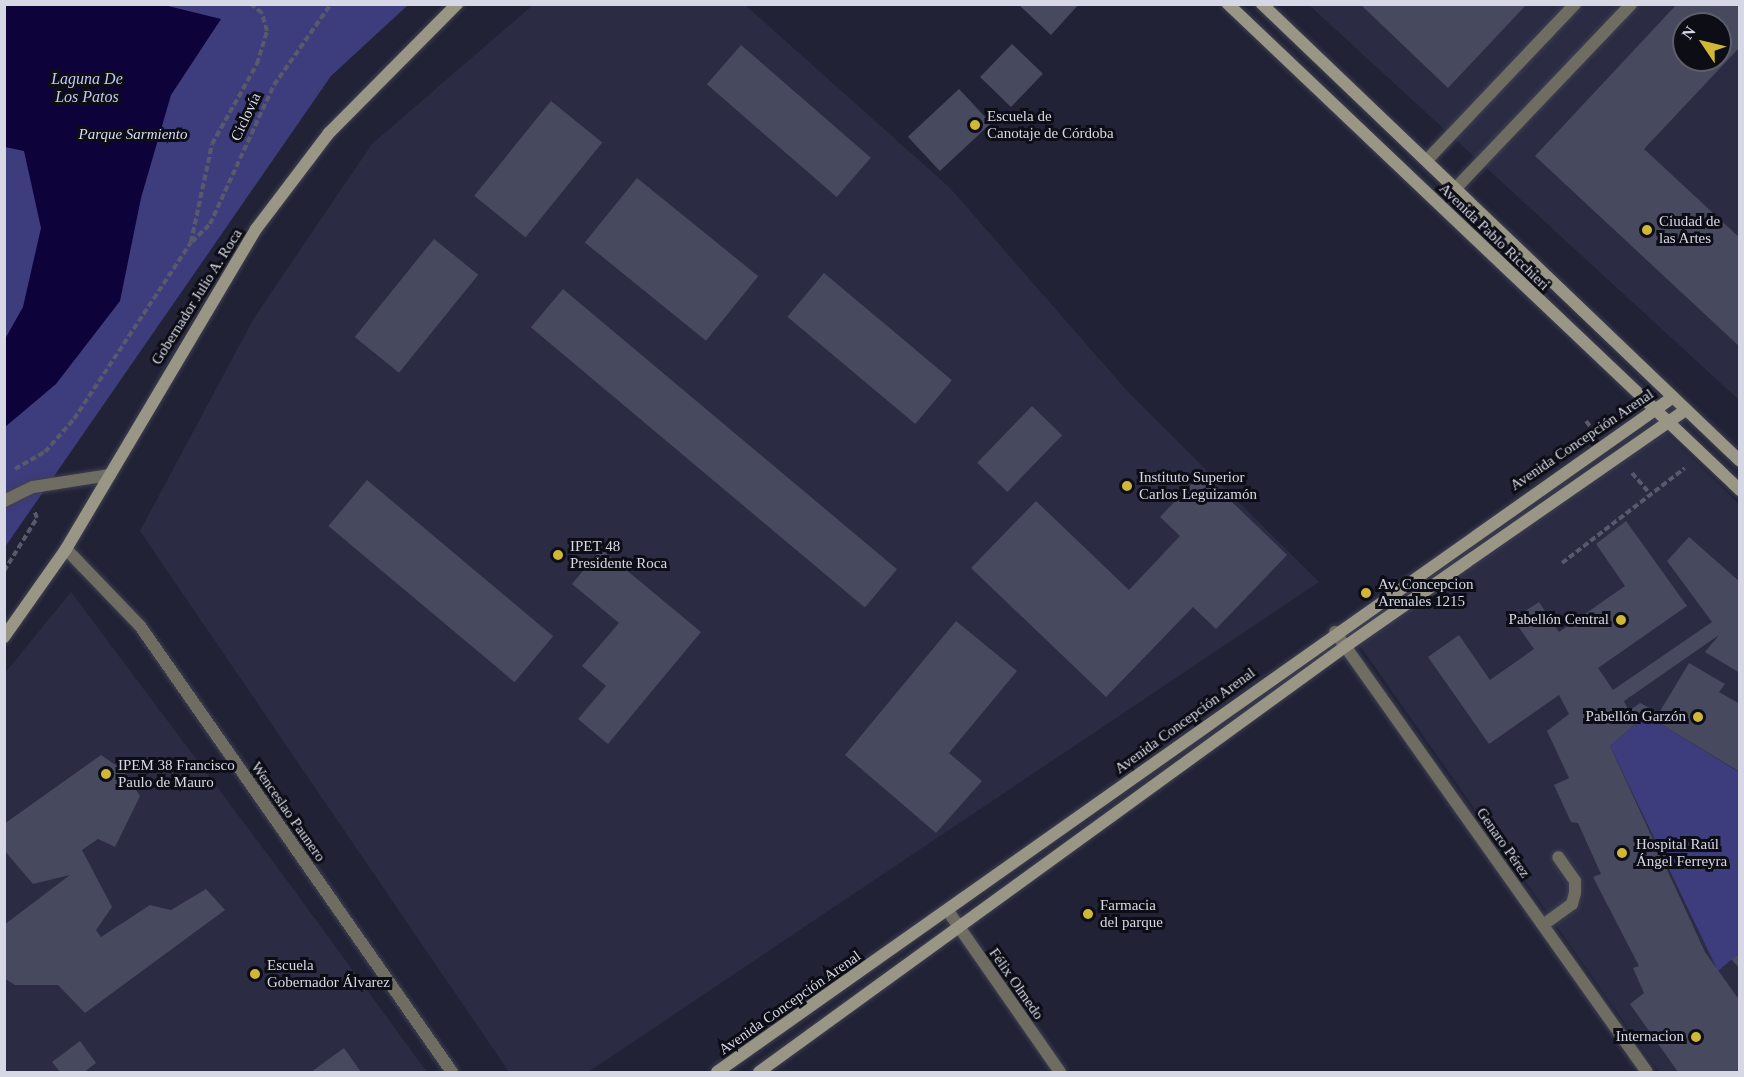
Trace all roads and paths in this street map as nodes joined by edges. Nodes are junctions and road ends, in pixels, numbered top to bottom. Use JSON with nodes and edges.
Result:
{"nodes":[{"id":1,"x":251,"y":4,"type":"edge"},
{"id":2,"x":331,"y":4,"type":"edge"},
{"id":3,"x":457,"y":4,"type":"edge"},
{"id":4,"x":1228,"y":4,"type":"edge"},
{"id":5,"x":1262,"y":4,"type":"edge"},
{"id":6,"x":1575,"y":4,"type":"edge"},
{"id":7,"x":1631,"y":4,"type":"edge"},
{"id":8,"x":1427,"y":160,"type":"junction"},
{"id":9,"x":1456,"y":188,"type":"junction"},
{"id":10,"x":191,"y":242,"type":"junction"},
{"id":11,"x":1672,"y":397,"type":"junction"},
{"id":12,"x":1652,"y":408,"type":"junction"},
{"id":13,"x":1686,"y":410,"type":"junction"},
{"id":14,"x":1667,"y":421,"type":"junction"},
{"id":15,"x":1703,"y":455,"type":"junction"},
{"id":16,"x":1740,"y":461,"type":"edge"},
{"id":17,"x":19,"y":467,"type":"junction"},
{"id":18,"x":4,"y":475,"type":"edge"},
{"id":19,"x":110,"y":475,"type":"junction"},
{"id":20,"x":27,"y":490,"type":"junction"},
{"id":21,"x":1740,"y":490,"type":"edge"},
{"id":22,"x":4,"y":501,"type":"edge"},
{"id":23,"x":66,"y":549,"type":"junction"},
{"id":24,"x":1562,"y":563,"type":"dead end"},
{"id":25,"x":4,"y":571,"type":"edge"},
{"id":26,"x":1335,"y":632,"type":"junction"},
{"id":27,"x":4,"y":637,"type":"edge"},
{"id":28,"x":1346,"y":646,"type":"junction"},
{"id":29,"x":1558,"y":857,"type":"dead end"},
{"id":30,"x":948,"y":911,"type":"junction"},
{"id":31,"x":1543,"y":925,"type":"junction"},
{"id":32,"x":959,"y":929,"type":"junction"},
{"id":33,"x":452,"y":1072,"type":"edge"},
{"id":34,"x":717,"y":1072,"type":"edge"},
{"id":35,"x":759,"y":1072,"type":"edge"},
{"id":36,"x":1060,"y":1072,"type":"edge"},
{"id":37,"x":1647,"y":1072,"type":"edge"}],
"edges":[{"from":1,"to":10,"type":"path"},
{"from":2,"to":10,"type":"path","name":"Ciclovía"},
{"from":3,"to":19,"type":"main road","name":"Gobernador Julio A. Roca"},
{"from":4,"to":12,"type":"main road","name":"Avenida Pablo Ricchieri"},
{"from":5,"to":8,"type":"main road","name":"Avenida Pablo Ricchieri"},
{"from":6,"to":8,"type":"street"},
{"from":7,"to":9,"type":"street"},
{"from":8,"to":9,"type":"main road","name":"Avenida Pablo Ricchieri"},
{"from":9,"to":11,"type":"main road","name":"Avenida Pablo Ricchieri"},
{"from":10,"to":17,"type":"path"},
{"from":11,"to":12,"type":"main road","name":"Avenida Concepción Arenal"},
{"from":11,"to":13,"type":"main road","name":"Avenida Pablo Ricchieri"},
{"from":12,"to":14,"type":"main road","name":"Avenida Pablo Ricchieri"},
{"from":12,"to":26,"type":"main road","name":"Avenida Concepción Arenal"},
{"from":13,"to":14,"type":"main road","name":"Avenida Concepción Arenal"},
{"from":13,"to":16,"type":"main road","name":"Avenida Pablo Ricchieri"},
{"from":14,"to":15,"type":"main road","name":"Avenida Pablo Ricchieri"},
{"from":14,"to":28,"type":"main road","name":"Avenida Concepción Arenal"},
{"from":15,"to":21,"type":"main road","name":"Avenida Pablo Ricchieri"},
{"from":15,"to":24,"type":"path"},
{"from":17,"to":18,"type":"path"},
{"from":17,"to":20,"type":"path"},
{"from":19,"to":20,"type":"street"},
{"from":19,"to":23,"type":"main road","name":"Gobernador Julio A. Roca"},
{"from":20,"to":22,"type":"street"},
{"from":20,"to":25,"type":"path"},
{"from":23,"to":27,"type":"main road","name":"Gobernador Julio A. Roca"},
{"from":23,"to":33,"type":"street","name":"Wenceslao Paunero"},
{"from":26,"to":28,"type":"street","name":"Genaro Pérez"},
{"from":26,"to":30,"type":"main road","name":"Avenida Concepción Arenal"},
{"from":28,"to":31,"type":"street","name":"Genaro Pérez"},
{"from":28,"to":32,"type":"main road","name":"Avenida Concepción Arenal"},
{"from":29,"to":31,"type":"street"},
{"from":30,"to":32,"type":"street","name":"Félix Olmedo"},
{"from":30,"to":34,"type":"main road","name":"Avenida Concepción Arenal"},
{"from":31,"to":37,"type":"street","name":"Genaro Pérez"},
{"from":32,"to":35,"type":"main road","name":"Avenida Concepción Arenal"},
{"from":32,"to":36,"type":"street","name":"Félix Olmedo"}]}
